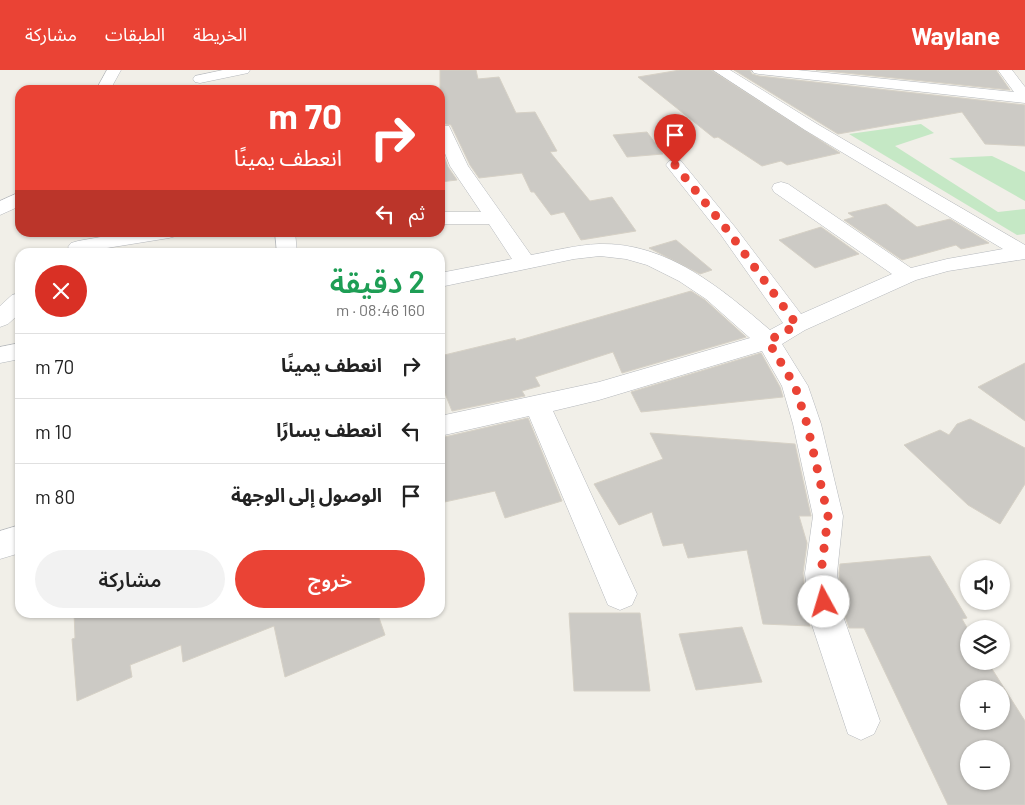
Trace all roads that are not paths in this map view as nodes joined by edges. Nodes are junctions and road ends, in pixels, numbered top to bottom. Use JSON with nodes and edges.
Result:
{"nodes":[{"id":1,"x":114,"y":70,"type":"edge"},
{"id":2,"x":243,"y":70,"type":"edge"},
{"id":3,"x":720,"y":70,"type":"edge"},
{"id":4,"x":759,"y":70,"type":"edge"},
{"id":5,"x":1005,"y":70,"type":"edge"},
{"id":6,"x":824,"y":74,"type":"edge"},
{"id":7,"x":200,"y":80,"type":"edge"},
{"id":8,"x":106,"y":85,"type":"edge"},
{"id":9,"x":1025,"y":98,"type":"edge"},
{"id":10,"x":445,"y":134,"type":"edge"},
{"id":11,"x":675,"y":165,"type":"dead end"},
{"id":12,"x":781,"y":188,"type":"dead end"},
{"id":13,"x":15,"y":201,"type":"edge"},
{"id":14,"x":0,"y":209,"type":"edge"},
{"id":15,"x":445,"y":218,"type":"edge"},
{"id":16,"x":495,"y":218,"type":"junction"},
{"id":17,"x":132,"y":237,"type":"edge"},
{"id":18,"x":81,"y":244,"type":"edge"},
{"id":19,"x":1019,"y":258,"type":"edge"},
{"id":20,"x":525,"y":262,"type":"junction"},
{"id":21,"x":908,"y":275,"type":"junction"},
{"id":22,"x":445,"y":279,"type":"edge"},
{"id":23,"x":15,"y":305,"type":"edge"},
{"id":24,"x":0,"y":319,"type":"edge"},
{"id":25,"x":797,"y":325,"type":"junction"},
{"id":26,"x":768,"y":341,"type":"junction"},
{"id":27,"x":15,"y":353,"type":"edge"},
{"id":28,"x":0,"y":355,"type":"edge"},
{"id":29,"x":537,"y":405,"type":"junction"},
{"id":30,"x":445,"y":425,"type":"edge"},
{"id":31,"x":15,"y":540,"type":"edge"},
{"id":32,"x":0,"y":545,"type":"edge"},
{"id":33,"x":620,"y":594,"type":"dead end"},
{"id":34,"x":861,"y":721,"type":"dead end"}],
"edges":[{"from":1,"to":8,"type":"street"},
{"from":2,"to":7,"type":"street"},
{"from":3,"to":19,"type":"street"},
{"from":4,"to":6,"type":"street"},
{"from":5,"to":9,"type":"street"},
{"from":6,"to":9,"type":"street"},
{"from":10,"to":16,"type":"street"},
{"from":11,"to":25,"type":"street"},
{"from":12,"to":21,"type":"street"},
{"from":13,"to":14,"type":"street"},
{"from":15,"to":16,"type":"street"},
{"from":16,"to":20,"type":"street"},
{"from":17,"to":18,"type":"street"},
{"from":19,"to":21,"type":"street"},
{"from":20,"to":22,"type":"street"},
{"from":20,"to":26,"type":"street"},
{"from":21,"to":25,"type":"street"},
{"from":23,"to":24,"type":"street"},
{"from":25,"to":26,"type":"street"},
{"from":26,"to":29,"type":"street"},
{"from":26,"to":34,"type":"street"},
{"from":27,"to":28,"type":"street"},
{"from":29,"to":30,"type":"street"},
{"from":29,"to":33,"type":"street"},
{"from":31,"to":32,"type":"street"}]}
